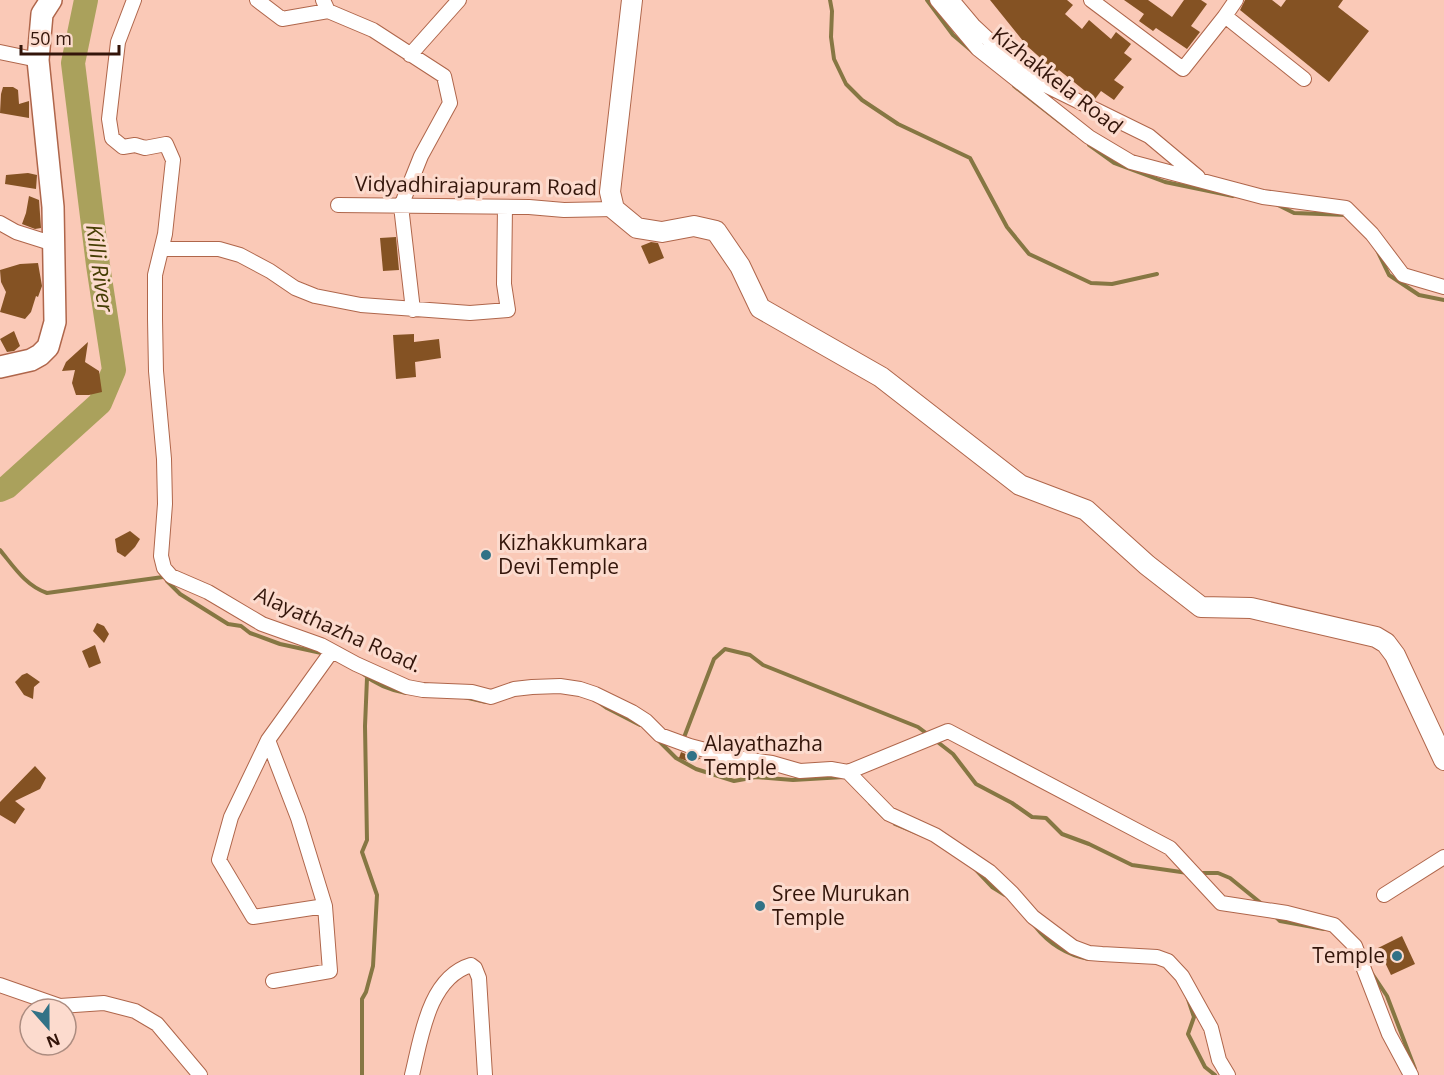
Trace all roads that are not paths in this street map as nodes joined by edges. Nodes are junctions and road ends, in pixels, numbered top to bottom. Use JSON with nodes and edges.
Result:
{"nodes":[{"id":1,"x":51,"y":0,"type":"edge"},
{"id":2,"x":135,"y":0,"type":"edge"},
{"id":3,"x":257,"y":0,"type":"edge"},
{"id":4,"x":459,"y":0,"type":"edge"},
{"id":5,"x":632,"y":0,"type":"edge"},
{"id":6,"x":937,"y":0,"type":"edge"},
{"id":7,"x":951,"y":0,"type":"edge"},
{"id":8,"x":1091,"y":0,"type":"edge"},
{"id":9,"x":1236,"y":0,"type":"edge"},
{"id":10,"x":325,"y":6,"type":"edge"},
{"id":11,"x":1226,"y":16,"type":"junction"},
{"id":12,"x":0,"y":52,"type":"edge"},
{"id":13,"x":410,"y":55,"type":"junction"},
{"id":14,"x":38,"y":60,"type":"junction"},
{"id":15,"x":1304,"y":79,"type":"dead end"},
{"id":16,"x":1202,"y":180,"type":"junction"},
{"id":17,"x":338,"y":205,"type":"dead end"},
{"id":18,"x":401,"y":206,"type":"junction"},
{"id":19,"x":505,"y":207,"type":"junction"},
{"id":20,"x":614,"y":209,"type":"junction"},
{"id":21,"x":0,"y":223,"type":"edge"},
{"id":22,"x":54,"y":244,"type":"junction"},
{"id":23,"x":162,"y":249,"type":"junction"},
{"id":24,"x":1444,"y":288,"type":"edge"},
{"id":25,"x":413,"y":309,"type":"junction"},
{"id":26,"x":0,"y":367,"type":"edge"},
{"id":27,"x":332,"y":651,"type":"junction"},
{"id":28,"x":268,"y":740,"type":"junction"},
{"id":29,"x":1444,"y":760,"type":"edge"},
{"id":30,"x":848,"y":772,"type":"junction"},
{"id":31,"x":1444,"y":857,"type":"edge"},
{"id":32,"x":1384,"y":895,"type":"dead end"},
{"id":33,"x":325,"y":906,"type":"junction"},
{"id":34,"x":273,"y":981,"type":"dead end"},
{"id":35,"x":0,"y":985,"type":"edge"},
{"id":36,"x":200,"y":1075,"type":"edge"},
{"id":37,"x":412,"y":1075,"type":"edge"},
{"id":38,"x":486,"y":1075,"type":"edge"},
{"id":39,"x":1228,"y":1075,"type":"edge"},
{"id":40,"x":1411,"y":1075,"type":"edge"}],
"edges":[{"from":1,"to":14,"type":"main road"},
{"from":2,"to":23,"type":"street","name":"Alayathazha Road."},
{"from":3,"to":10,"type":"street"},
{"from":4,"to":13,"type":"street"},
{"from":5,"to":20,"type":"main road"},
{"from":6,"to":16,"type":"street","name":"Kizhakkela Road"},
{"from":7,"to":16,"type":"street","name":"Kizhakkela Road"},
{"from":8,"to":11,"type":"street"},
{"from":9,"to":11,"type":"street"},
{"from":10,"to":13,"type":"street"},
{"from":11,"to":15,"type":"street"},
{"from":12,"to":14,"type":"street"},
{"from":13,"to":18,"type":"street"},
{"from":14,"to":22,"type":"main road"},
{"from":16,"to":24,"type":"street","name":"Kizhakkela Road"},
{"from":17,"to":18,"type":"street","name":"Vidyadhirajapuram Road"},
{"from":18,"to":19,"type":"street","name":"Vidyadhirajapuram Road"},
{"from":18,"to":25,"type":"street"},
{"from":19,"to":20,"type":"street","name":"Vidyadhirajapuram Road"},
{"from":19,"to":25,"type":"street"},
{"from":20,"to":29,"type":"main road"},
{"from":21,"to":22,"type":"street"},
{"from":22,"to":26,"type":"main road"},
{"from":23,"to":25,"type":"street"},
{"from":23,"to":27,"type":"street","name":"Alayathazha Road."},
{"from":27,"to":28,"type":"street"},
{"from":27,"to":30,"type":"street","name":"Alayathazha Road."},
{"from":28,"to":33,"type":"street"},
{"from":28,"to":33,"type":"street"},
{"from":30,"to":39,"type":"street"},
{"from":30,"to":40,"type":"street"},
{"from":31,"to":32,"type":"street"},
{"from":33,"to":34,"type":"street"},
{"from":35,"to":36,"type":"street"},
{"from":37,"to":38,"type":"street"}]}
